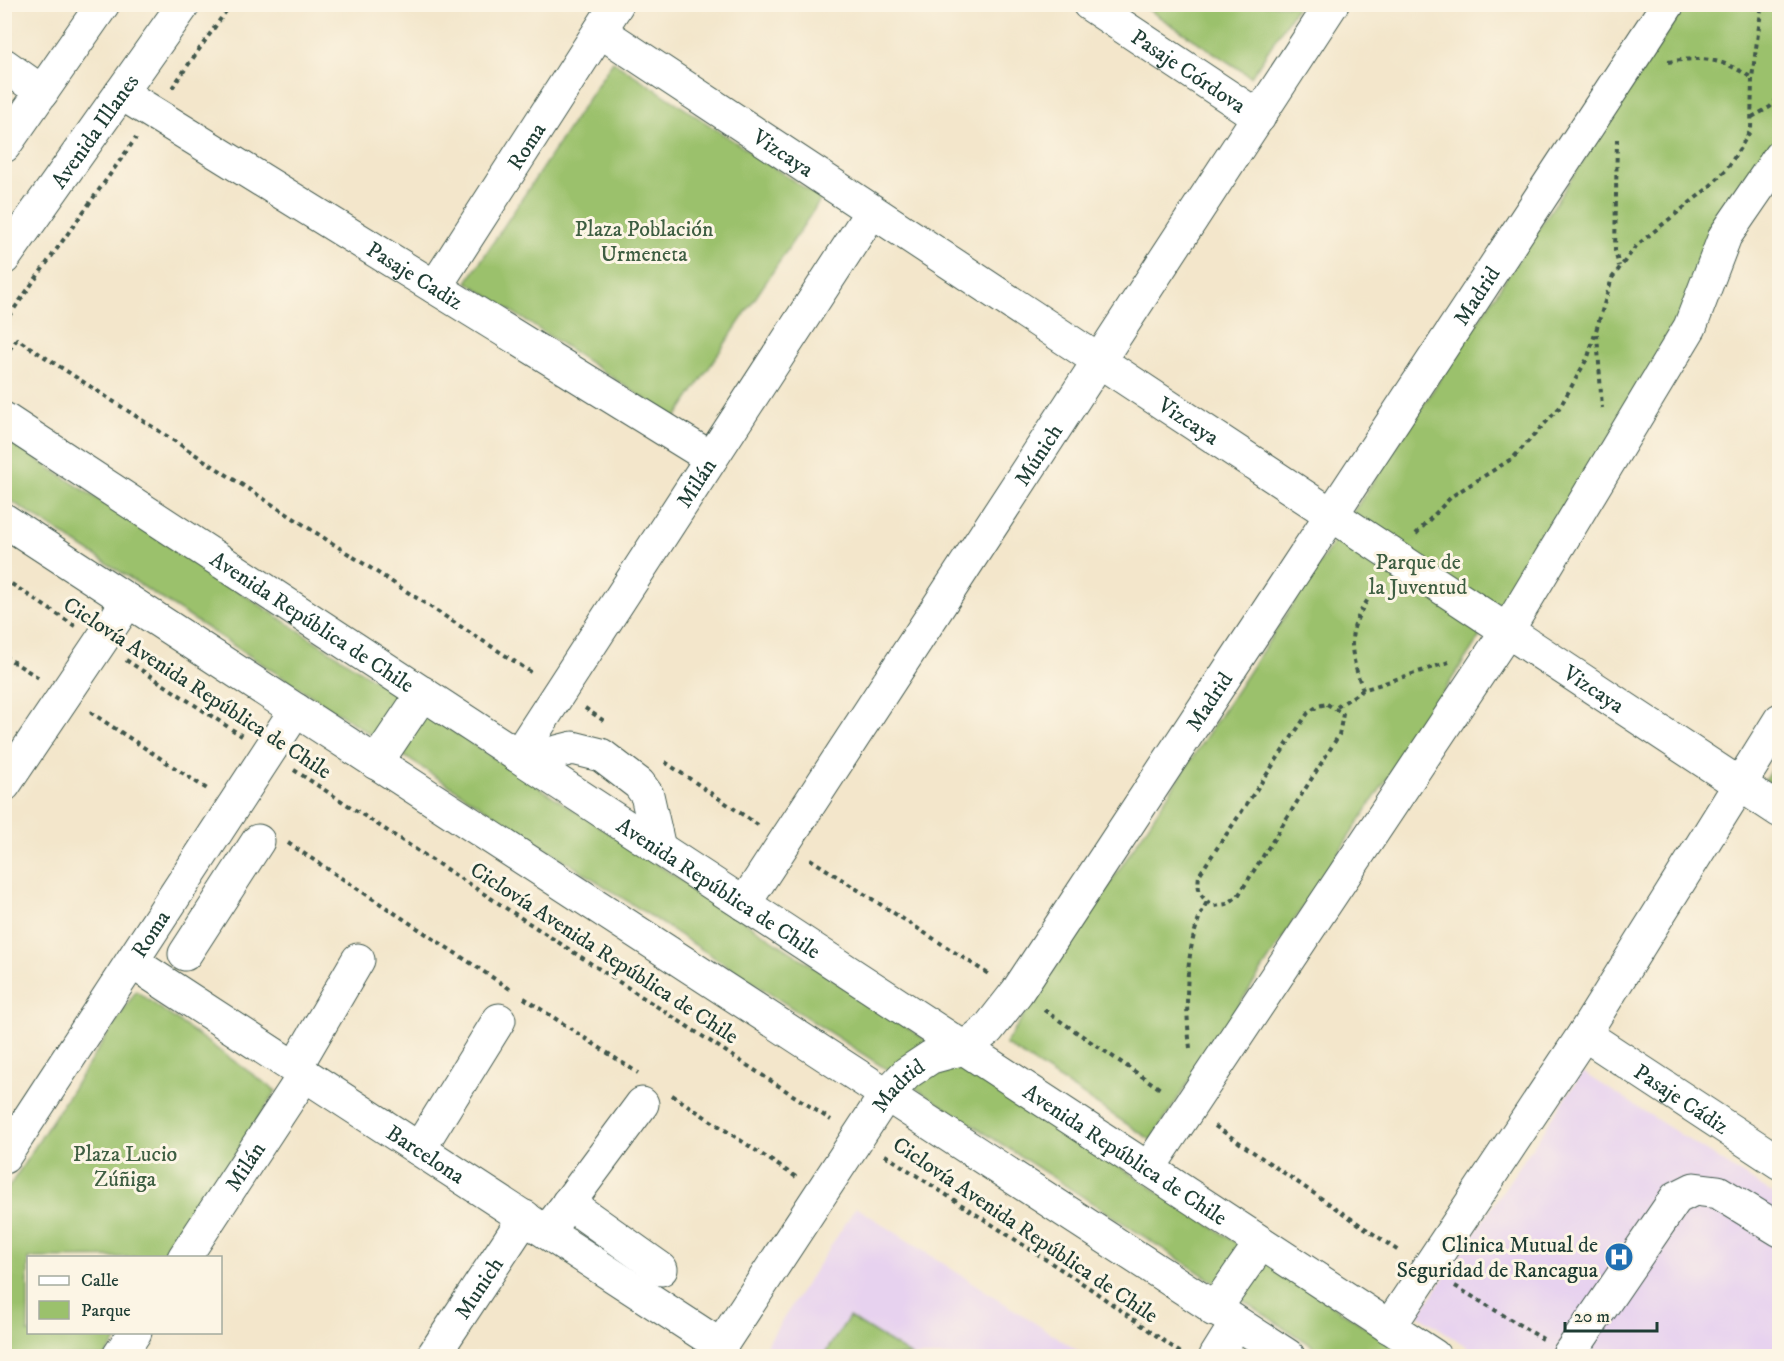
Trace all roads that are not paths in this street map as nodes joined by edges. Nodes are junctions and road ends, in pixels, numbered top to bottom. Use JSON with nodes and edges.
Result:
{"nodes":[{"id":1,"x":104,"y":4,"type":"edge"},
{"id":2,"x":184,"y":4,"type":"edge"},
{"id":3,"x":1089,"y":4,"type":"edge"},
{"id":4,"x":1332,"y":4,"type":"edge"},
{"id":5,"x":1655,"y":9,"type":"edge"},
{"id":6,"x":609,"y":18,"type":"edge"},
{"id":7,"x":4,"y":65,"type":"edge"},
{"id":8,"x":42,"y":92,"type":"junction"},
{"id":9,"x":121,"y":93,"type":"junction"},
{"id":10,"x":1259,"y":117,"type":"junction"},
{"id":11,"x":4,"y":146,"type":"edge"},
{"id":12,"x":1779,"y":156,"type":"edge"},
{"id":13,"x":872,"y":211,"type":"junction"},
{"id":14,"x":4,"y":258,"type":"edge"},
{"id":15,"x":435,"y":287,"type":"junction"},
{"id":16,"x":1099,"y":361,"type":"junction"},
{"id":17,"x":4,"y":419,"type":"edge"},
{"id":18,"x":711,"y":458,"type":"junction"},
{"id":19,"x":1333,"y":516,"type":"junction"},
{"id":20,"x":4,"y":520,"type":"edge"},
{"id":21,"x":128,"y":601,"type":"junction"},
{"id":22,"x":1500,"y":642,"type":"junction"},
{"id":23,"x":423,"y":693,"type":"junction"},
{"id":24,"x":296,"y":710,"type":"junction"},
{"id":25,"x":1779,"y":720,"type":"edge"},
{"id":26,"x":521,"y":758,"type":"junction"},
{"id":27,"x":376,"y":763,"type":"junction"},
{"id":28,"x":4,"y":785,"type":"edge"},
{"id":29,"x":1741,"y":785,"type":"junction"},
{"id":30,"x":1779,"y":811,"type":"edge"},
{"id":31,"x":271,"y":841,"type":"road end"},
{"id":32,"x":659,"y":848,"type":"junction"},
{"id":33,"x":174,"y":897,"type":"junction"},
{"id":34,"x":744,"y":904,"type":"junction"},
{"id":35,"x":208,"y":918,"type":"junction"},
{"id":36,"x":185,"y":954,"type":"dead end"},
{"id":37,"x":358,"y":960,"type":"dead end"},
{"id":38,"x":132,"y":962,"type":"junction"},
{"id":39,"x":499,"y":1020,"type":"dead end"},
{"id":40,"x":1584,"y":1034,"type":"junction"},
{"id":41,"x":964,"y":1048,"type":"junction"},
{"id":42,"x":300,"y":1071,"type":"junction"},
{"id":43,"x":650,"y":1091,"type":"road end"},
{"id":44,"x":885,"y":1096,"type":"junction"},
{"id":45,"x":419,"y":1149,"type":"junction"},
{"id":46,"x":4,"y":1157,"type":"edge"},
{"id":47,"x":1779,"y":1163,"type":"edge"},
{"id":48,"x":1148,"y":1169,"type":"junction"},
{"id":49,"x":568,"y":1203,"type":"junction"},
{"id":50,"x":536,"y":1225,"type":"junction"},
{"id":51,"x":1779,"y":1230,"type":"edge"},
{"id":52,"x":1261,"y":1243,"type":"junction"},
{"id":53,"x":185,"y":1256,"type":"edge"},
{"id":54,"x":661,"y":1269,"type":"dead end"},
{"id":55,"x":1225,"y":1317,"type":"junction"},
{"id":56,"x":1389,"y":1327,"type":"junction"},
{"id":57,"x":134,"y":1334,"type":"edge"},
{"id":58,"x":718,"y":1351,"type":"edge"},
{"id":59,"x":119,"y":1356,"type":"edge"},
{"id":60,"x":433,"y":1356,"type":"edge"},
{"id":61,"x":1216,"y":1356,"type":"edge"},
{"id":62,"x":1288,"y":1356,"type":"edge"},
{"id":63,"x":1434,"y":1356,"type":"edge"},
{"id":64,"x":1568,"y":1356,"type":"edge"}],
"edges":[{"from":1,"to":8,"type":"street"},
{"from":2,"to":9,"type":"street","name":"Avenida Illanes"},
{"from":3,"to":10,"type":"street","name":"Pasaje Córdova"},
{"from":4,"to":10,"type":"street","name":"Múnich"},
{"from":5,"to":19,"type":"street","name":"Madrid"},
{"from":6,"to":13,"type":"street","name":"Vizcaya"},
{"from":6,"to":15,"type":"street","name":"Roma"},
{"from":7,"to":8,"type":"street"},
{"from":8,"to":11,"type":"street"},
{"from":9,"to":14,"type":"street","name":"Avenida Illanes"},
{"from":9,"to":15,"type":"street","name":"Pasaje Cadiz"},
{"from":10,"to":16,"type":"street","name":"Múnich"},
{"from":12,"to":22,"type":"street"},
{"from":13,"to":16,"type":"street","name":"Vizcaya"},
{"from":13,"to":18,"type":"street","name":"Milán"},
{"from":15,"to":18,"type":"street","name":"Pasaje Cadiz"},
{"from":16,"to":19,"type":"street","name":"Vizcaya"},
{"from":16,"to":34,"type":"street","name":"Múnich"},
{"from":17,"to":23,"type":"street","name":"Avenida República de Chile"},
{"from":18,"to":26,"type":"street","name":"Milán"},
{"from":19,"to":22,"type":"street","name":"Vizcaya"},
{"from":19,"to":41,"type":"street","name":"Madrid"},
{"from":20,"to":21,"type":"street"},
{"from":21,"to":24,"type":"street"},
{"from":21,"to":28,"type":"street"},
{"from":22,"to":29,"type":"street","name":"Vizcaya"},
{"from":22,"to":48,"type":"street"},
{"from":23,"to":26,"type":"street","name":"Avenida República de Chile"},
{"from":23,"to":27,"type":"street"},
{"from":24,"to":27,"type":"street"},
{"from":24,"to":33,"type":"street","name":"Roma"},
{"from":25,"to":29,"type":"street"},
{"from":26,"to":32,"type":"street","name":"Avenida República de Chile"},
{"from":26,"to":32,"type":"street"},
{"from":27,"to":44,"type":"street"},
{"from":29,"to":30,"type":"street","name":"Vizcaya"},
{"from":29,"to":40,"type":"street"},
{"from":31,"to":35,"type":"street"},
{"from":32,"to":34,"type":"street","name":"Avenida República de Chile"},
{"from":33,"to":35,"type":"street"},
{"from":33,"to":38,"type":"street","name":"Roma"},
{"from":34,"to":41,"type":"street","name":"Avenida República de Chile"},
{"from":35,"to":36,"type":"street"},
{"from":37,"to":42,"type":"street","name":"Milán"},
{"from":38,"to":42,"type":"street","name":"Barcelona"},
{"from":38,"to":46,"type":"street","name":"Roma"},
{"from":39,"to":45,"type":"street"},
{"from":40,"to":47,"type":"street","name":"Pasaje Cádiz"},
{"from":40,"to":56,"type":"street"},
{"from":41,"to":44,"type":"street","name":"Madrid"},
{"from":41,"to":48,"type":"street","name":"Avenida República de Chile"},
{"from":42,"to":45,"type":"street","name":"Barcelona"},
{"from":42,"to":53,"type":"street","name":"Milán"},
{"from":43,"to":49,"type":"street","name":"Munich"},
{"from":44,"to":55,"type":"street"},
{"from":44,"to":58,"type":"street","name":"Madrid"},
{"from":45,"to":50,"type":"street","name":"Barcelona"},
{"from":48,"to":52,"type":"street","name":"Avenida República de Chile"},
{"from":49,"to":50,"type":"street","name":"Munich"},
{"from":49,"to":54,"type":"street"},
{"from":50,"to":58,"type":"street","name":"Barcelona"},
{"from":50,"to":60,"type":"street","name":"Munich"},
{"from":51,"to":64,"type":"street"},
{"from":52,"to":55,"type":"street"},
{"from":52,"to":56,"type":"street","name":"Avenida República de Chile"},
{"from":55,"to":61,"type":"street"},
{"from":55,"to":62,"type":"street"},
{"from":56,"to":63,"type":"street","name":"Avenida República de Chile"},
{"from":57,"to":59,"type":"street"}]}
